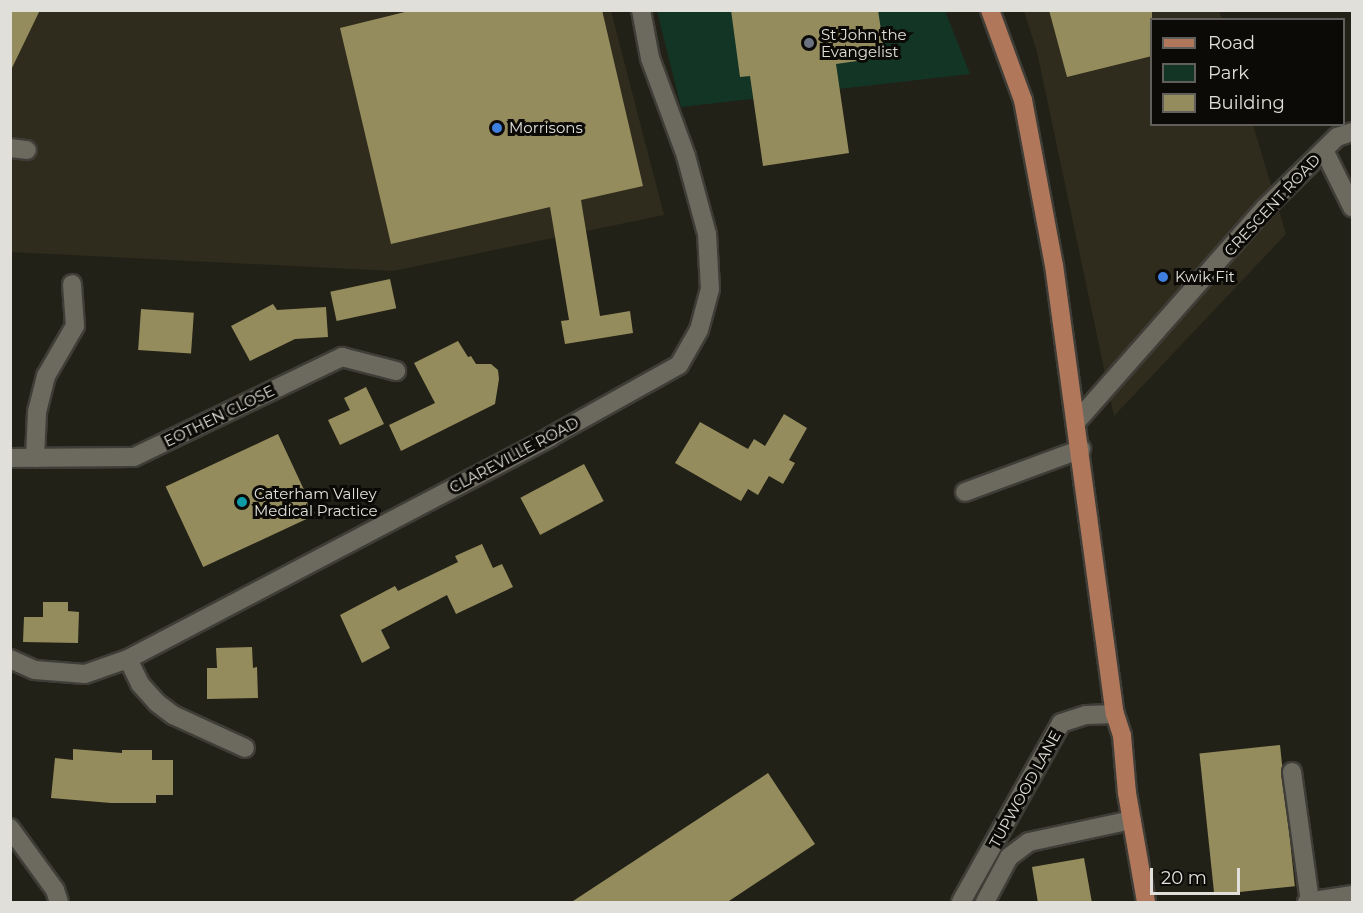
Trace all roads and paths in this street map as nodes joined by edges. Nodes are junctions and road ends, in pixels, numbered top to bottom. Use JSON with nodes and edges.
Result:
{"nodes":[{"id":1,"x":641,"y":10,"type":"edge"},
{"id":2,"x":990,"y":10,"type":"edge"},
{"id":3,"x":1353,"y":132,"type":"edge"},
{"id":4,"x":1324,"y":150,"type":"junction"},
{"id":5,"x":1353,"y":207,"type":"edge"},
{"id":6,"x":72,"y":284,"type":"dead end"},
{"id":7,"x":396,"y":371,"type":"dead end"},
{"id":8,"x":1077,"y":421,"type":"junction"},
{"id":9,"x":1081,"y":449,"type":"junction"},
{"id":10,"x":10,"y":458,"type":"edge"},
{"id":11,"x":35,"y":458,"type":"junction"},
{"id":12,"x":965,"y":492,"type":"dead end"},
{"id":13,"x":10,"y":659,"type":"edge"},
{"id":14,"x":128,"y":659,"type":"junction"},
{"id":15,"x":1115,"y":714,"type":"junction"},
{"id":16,"x":245,"y":748,"type":"dead end"},
{"id":17,"x":1292,"y":772,"type":"dead end"},
{"id":18,"x":1132,"y":820,"type":"junction"},
{"id":19,"x":10,"y":828,"type":"edge"},
{"id":20,"x":1353,"y":895,"type":"edge"},
{"id":21,"x":1309,"y":902,"type":"edge"},
{"id":22,"x":59,"y":903,"type":"edge"},
{"id":23,"x":961,"y":903,"type":"edge"},
{"id":24,"x":985,"y":903,"type":"edge"},
{"id":25,"x":1146,"y":903,"type":"edge"}],
"edges":[{"from":1,"to":14,"type":"street","name":"CLAREVILLE ROAD"},
{"from":2,"to":8,"type":"main road"},
{"from":3,"to":4,"type":"street","name":"CRESCENT ROAD"},
{"from":4,"to":5,"type":"street"},
{"from":4,"to":8,"type":"street","name":"CRESCENT ROAD"},
{"from":6,"to":11,"type":"street"},
{"from":7,"to":11,"type":"street","name":"EOTHEN CLOSE"},
{"from":8,"to":9,"type":"main road"},
{"from":9,"to":12,"type":"street"},
{"from":9,"to":15,"type":"main road"},
{"from":10,"to":11,"type":"street","name":"EOTHEN CLOSE"},
{"from":13,"to":14,"type":"street","name":"CLAREVILLE ROAD"},
{"from":14,"to":16,"type":"street"},
{"from":15,"to":18,"type":"main road"},
{"from":15,"to":23,"type":"street","name":"TUPWOOD LANE"},
{"from":17,"to":21,"type":"street"},
{"from":18,"to":24,"type":"street"},
{"from":18,"to":25,"type":"main road"},
{"from":19,"to":22,"type":"street"},
{"from":20,"to":21,"type":"street"}]}
